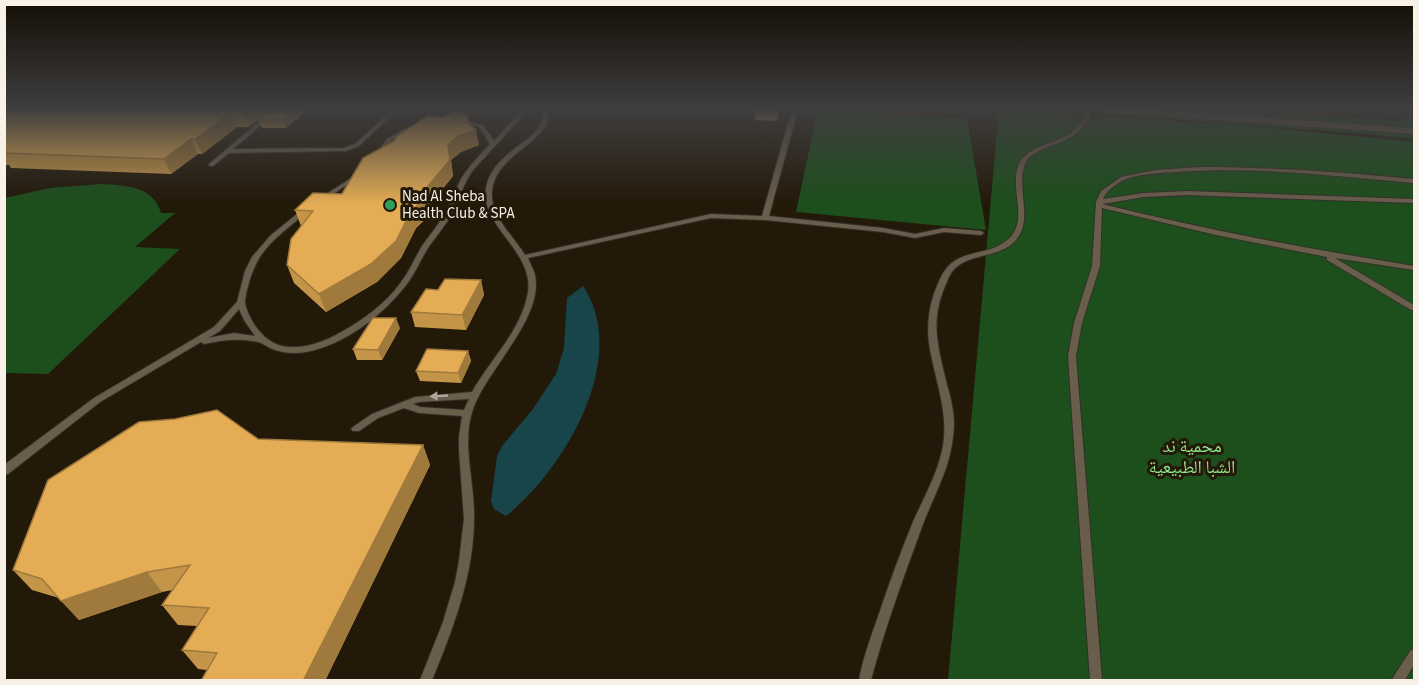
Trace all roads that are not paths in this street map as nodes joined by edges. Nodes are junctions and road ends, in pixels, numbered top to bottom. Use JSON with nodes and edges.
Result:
{"nodes":[{"id":1,"x":239,"y":141,"type":"edge"},
{"id":2,"x":361,"y":141,"type":"edge"},
{"id":3,"x":388,"y":141,"type":"edge"},
{"id":4,"x":491,"y":141,"type":"edge"},
{"id":5,"x":496,"y":141,"type":"edge"},
{"id":6,"x":527,"y":141,"type":"edge"},
{"id":7,"x":786,"y":141,"type":"edge"},
{"id":8,"x":1062,"y":141,"type":"edge"},
{"id":9,"x":493,"y":144,"type":"junction"},
{"id":10,"x":227,"y":151,"type":"junction"},
{"id":11,"x":211,"y":165,"type":"dead end"},
{"id":12,"x":1414,"y":182,"type":"edge"},
{"id":13,"x":1414,"y":201,"type":"edge"},
{"id":14,"x":1099,"y":203,"type":"junction"},
{"id":15,"x":765,"y":218,"type":"junction"},
{"id":16,"x":981,"y":233,"type":"dead end"},
{"id":17,"x":1324,"y":255,"type":"junction"},
{"id":18,"x":525,"y":257,"type":"junction"},
{"id":19,"x":1414,"y":268,"type":"edge"},
{"id":20,"x":241,"y":303,"type":"junction"},
{"id":21,"x":1414,"y":308,"type":"edge"},
{"id":22,"x":262,"y":340,"type":"junction"},
{"id":23,"x":198,"y":342,"type":"junction"},
{"id":24,"x":475,"y":395,"type":"junction"},
{"id":25,"x":406,"y":405,"type":"junction"},
{"id":26,"x":467,"y":413,"type":"junction"},
{"id":27,"x":356,"y":429,"type":"dead end"},
{"id":28,"x":4,"y":471,"type":"edge"},
{"id":29,"x":1414,"y":655,"type":"edge"},
{"id":30,"x":426,"y":681,"type":"edge"},
{"id":31,"x":865,"y":681,"type":"edge"},
{"id":32,"x":1096,"y":681,"type":"edge"},
{"id":33,"x":1398,"y":681,"type":"edge"}],
"edges":[{"from":1,"to":10,"type":"lane"},
{"from":2,"to":10,"type":"lane"},
{"from":3,"to":20,"type":"lane"},
{"from":4,"to":9,"type":"lane"},
{"from":5,"to":9,"type":"lane"},
{"from":6,"to":18,"type":"lane"},
{"from":7,"to":15,"type":"lane"},
{"from":8,"to":31,"type":"lane"},
{"from":9,"to":22,"type":"lane"},
{"from":10,"to":11,"type":"lane"},
{"from":12,"to":14,"type":"lane"},
{"from":13,"to":14,"type":"lane"},
{"from":14,"to":17,"type":"lane"},
{"from":14,"to":32,"type":"lane"},
{"from":15,"to":16,"type":"lane"},
{"from":15,"to":18,"type":"lane"},
{"from":17,"to":19,"type":"lane"},
{"from":17,"to":21,"type":"lane"},
{"from":18,"to":24,"type":"lane"},
{"from":20,"to":22,"type":"lane"},
{"from":20,"to":23,"type":"lane"},
{"from":22,"to":23,"type":"lane"},
{"from":23,"to":28,"type":"lane"},
{"from":24,"to":25,"type":"lane","one_way":true},
{"from":24,"to":26,"type":"lane"},
{"from":25,"to":26,"type":"lane"},
{"from":25,"to":27,"type":"lane"},
{"from":26,"to":30,"type":"lane"},
{"from":29,"to":33,"type":"lane"}]}
